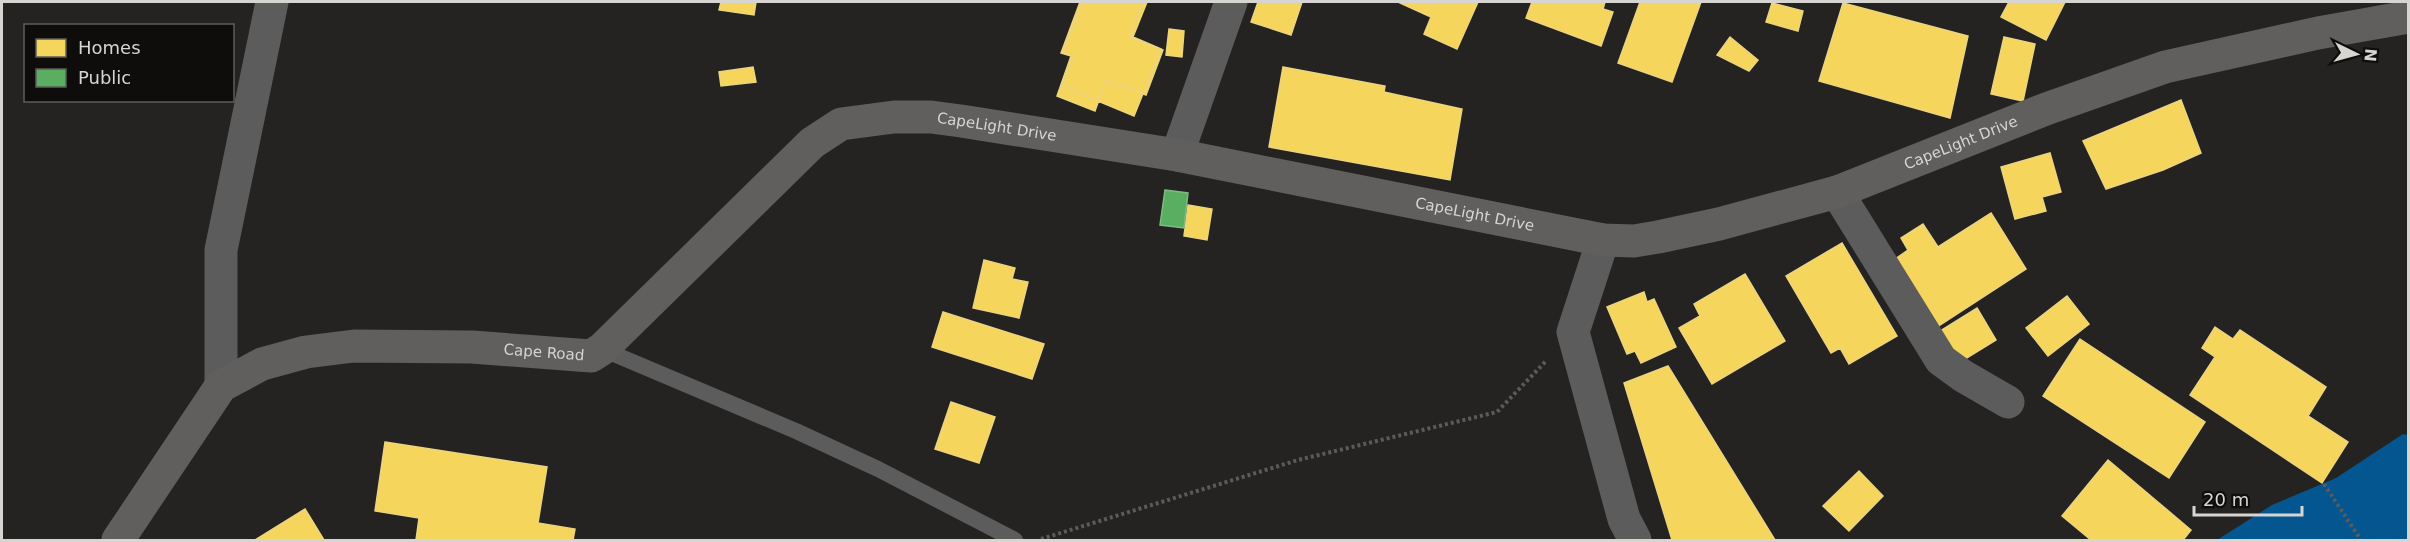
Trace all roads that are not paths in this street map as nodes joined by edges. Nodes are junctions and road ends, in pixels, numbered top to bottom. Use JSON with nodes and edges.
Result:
{"nodes":[{"id":1,"x":272,"y":2,"type":"edge"},
{"id":2,"x":1231,"y":2,"type":"edge"},
{"id":3,"x":2409,"y":17,"type":"edge"},
{"id":4,"x":1177,"y":155,"type":"junction"},
{"id":5,"x":1836,"y":192,"type":"junction"},
{"id":6,"x":1603,"y":240,"type":"junction"},
{"id":7,"x":602,"y":349,"type":"junction"},
{"id":8,"x":222,"y":386,"type":"junction"},
{"id":9,"x":2008,"y":402,"type":"dead end"},
{"id":10,"x":118,"y":540,"type":"edge"},
{"id":11,"x":1015,"y":540,"type":"edge"},
{"id":12,"x":1635,"y":540,"type":"edge"}],
"edges":[{"from":1,"to":8,"type":"street"},
{"from":2,"to":4,"type":"street"},
{"from":3,"to":5,"type":"street","name":"CapeLight Drive"},
{"from":4,"to":6,"type":"street","name":"CapeLight Drive"},
{"from":4,"to":7,"type":"street","name":"CapeLight Drive"},
{"from":5,"to":6,"type":"street","name":"CapeLight Drive"},
{"from":5,"to":9,"type":"street"},
{"from":6,"to":12,"type":"street"},
{"from":7,"to":8,"type":"street","name":"Cape Road"},
{"from":7,"to":11,"type":"lane","name":"Cape Road"},
{"from":8,"to":10,"type":"street","name":"Cape Road"}]}
